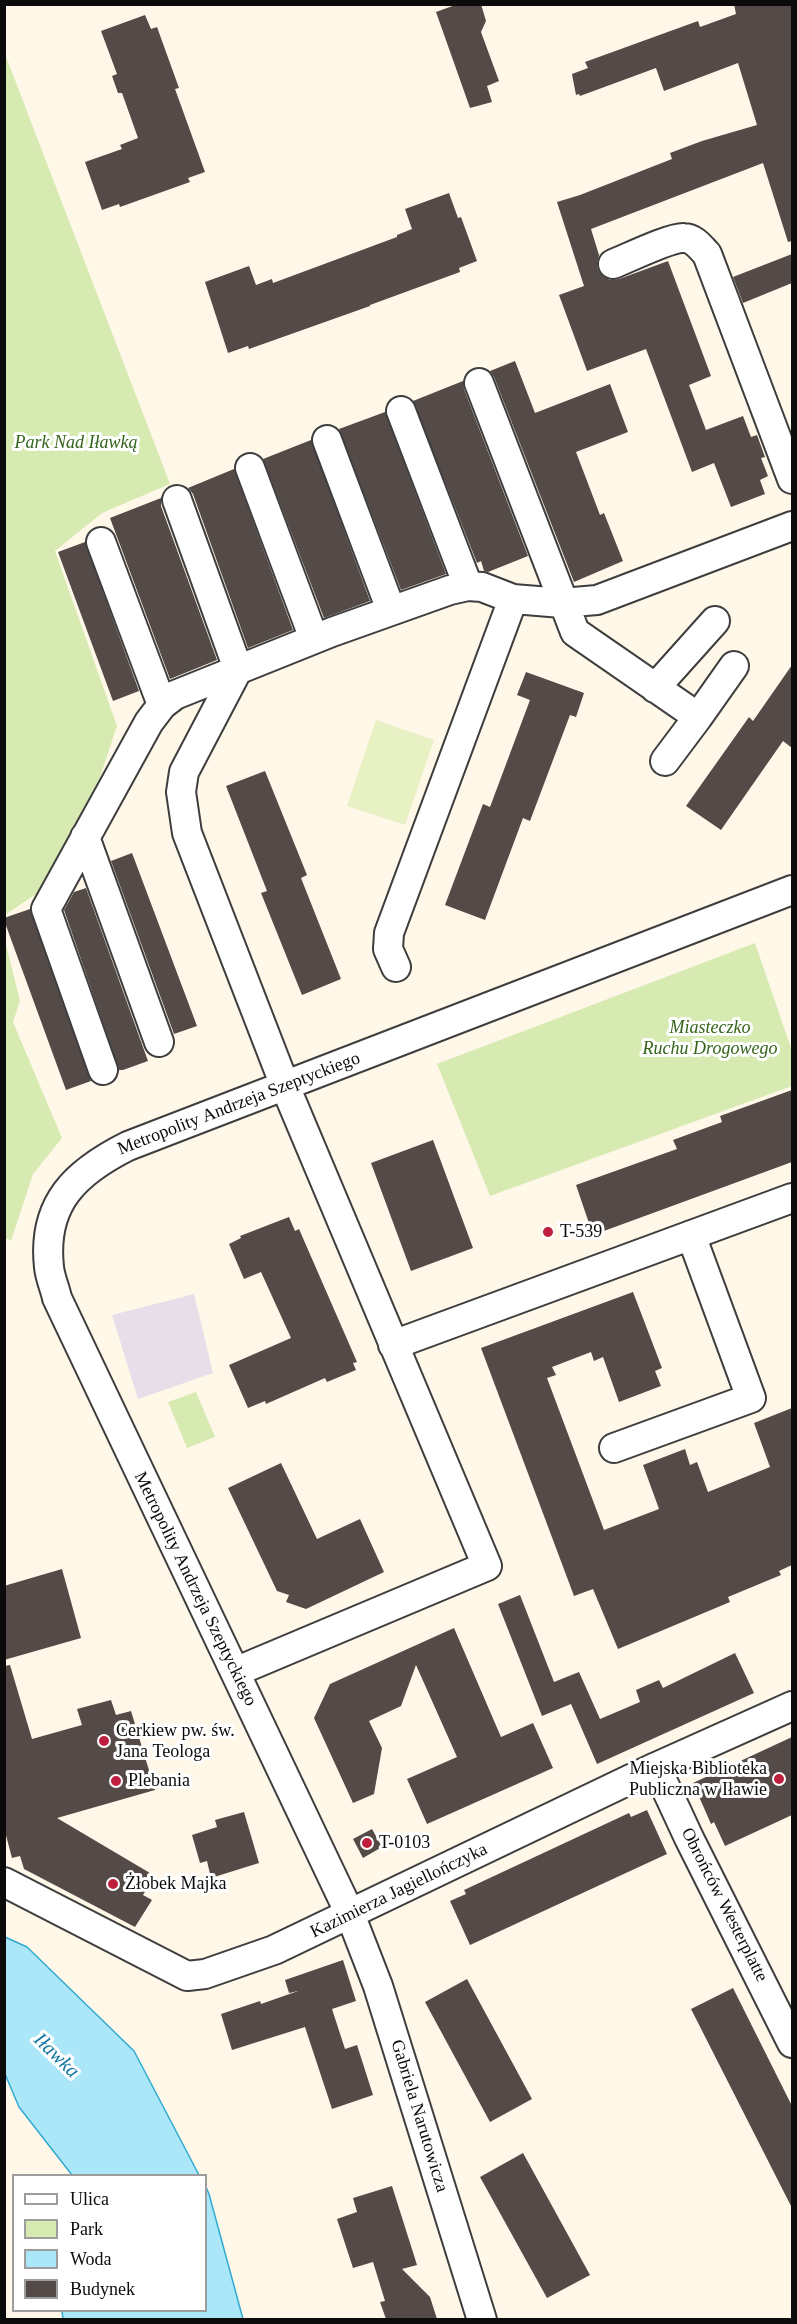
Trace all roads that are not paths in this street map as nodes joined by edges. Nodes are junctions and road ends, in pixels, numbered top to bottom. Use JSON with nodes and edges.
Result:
{"nodes":[{"id":1,"x":613,"y":264,"type":"dead end"},
{"id":2,"x":479,"y":383,"type":"dead end"},
{"id":3,"x":401,"y":411,"type":"dead end"},
{"id":4,"x":327,"y":440,"type":"dead end"},
{"id":5,"x":250,"y":468,"type":"dead end"},
{"id":6,"x":792,"y":479,"type":"edge"},
{"id":7,"x":177,"y":500,"type":"dead end"},
{"id":8,"x":792,"y":526,"type":"edge"},
{"id":9,"x":101,"y":542,"type":"dead end"},
{"id":10,"x":468,"y":586,"type":"junction"},
{"id":11,"x":513,"y":599,"type":"junction"},
{"id":12,"x":562,"y":603,"type":"junction"},
{"id":13,"x":391,"y":610,"type":"junction"},
{"id":14,"x":715,"y":621,"type":"dead end"},
{"id":15,"x":314,"y":639,"type":"junction"},
{"id":16,"x":734,"y":666,"type":"dead end"},
{"id":17,"x":238,"y":669,"type":"junction"},
{"id":18,"x":655,"y":688,"type":"junction"},
{"id":19,"x":162,"y":705,"type":"junction"},
{"id":20,"x":698,"y":717,"type":"junction"},
{"id":21,"x":665,"y":761,"type":"dead end"},
{"id":22,"x":86,"y":837,"type":"junction"},
{"id":23,"x":792,"y":890,"type":"edge"},
{"id":24,"x":396,"y":967,"type":"dead end"},
{"id":25,"x":159,"y":1042,"type":"dead end"},
{"id":26,"x":103,"y":1070,"type":"dead end"},
{"id":27,"x":285,"y":1086,"type":"junction"},
{"id":28,"x":792,"y":1198,"type":"edge"},
{"id":29,"x":691,"y":1235,"type":"junction"},
{"id":30,"x":393,"y":1345,"type":"junction"},
{"id":31,"x":614,"y":1448,"type":"dead end"},
{"id":32,"x":235,"y":1672,"type":"junction"},
{"id":33,"x":792,"y":1706,"type":"edge"},
{"id":34,"x":656,"y":1767,"type":"junction"},
{"id":35,"x":4,"y":1882,"type":"edge"},
{"id":36,"x":350,"y":1914,"type":"junction"},
{"id":37,"x":792,"y":2043,"type":"edge"},
{"id":38,"x":482,"y":2319,"type":"edge"}],
"edges":[{"from":1,"to":6,"type":"street"},
{"from":2,"to":12,"type":"street"},
{"from":3,"to":10,"type":"street"},
{"from":4,"to":13,"type":"street"},
{"from":5,"to":15,"type":"street"},
{"from":7,"to":17,"type":"street"},
{"from":8,"to":12,"type":"street"},
{"from":9,"to":19,"type":"street"},
{"from":10,"to":11,"type":"street"},
{"from":10,"to":13,"type":"street"},
{"from":11,"to":12,"type":"street"},
{"from":11,"to":24,"type":"street"},
{"from":12,"to":18,"type":"street"},
{"from":13,"to":15,"type":"street"},
{"from":14,"to":18,"type":"street"},
{"from":15,"to":17,"type":"street"},
{"from":16,"to":20,"type":"street"},
{"from":17,"to":19,"type":"street"},
{"from":17,"to":27,"type":"street"},
{"from":18,"to":20,"type":"street"},
{"from":19,"to":22,"type":"street"},
{"from":20,"to":21,"type":"street"},
{"from":22,"to":25,"type":"street"},
{"from":22,"to":26,"type":"street"},
{"from":23,"to":27,"type":"street","name":"Metropolity Andrzeja Szeptyckiego"},
{"from":27,"to":30,"type":"street"},
{"from":27,"to":32,"type":"street","name":"Metropolity Andrzeja Szeptyckiego"},
{"from":28,"to":29,"type":"street"},
{"from":29,"to":30,"type":"street"},
{"from":29,"to":31,"type":"street"},
{"from":30,"to":32,"type":"street"},
{"from":32,"to":36,"type":"street","name":"Metropolity Andrzeja Szeptyckiego"},
{"from":33,"to":34,"type":"street","name":"Kazimierza Jagiellończyka"},
{"from":34,"to":36,"type":"street","name":"Kazimierza Jagiellończyka"},
{"from":34,"to":37,"type":"street","name":"Obrońców Westerplatte"},
{"from":35,"to":36,"type":"street","name":"Kazimierza Jagiellończyka"},
{"from":36,"to":38,"type":"street","name":"Gabriela Narutowicza"}]}
